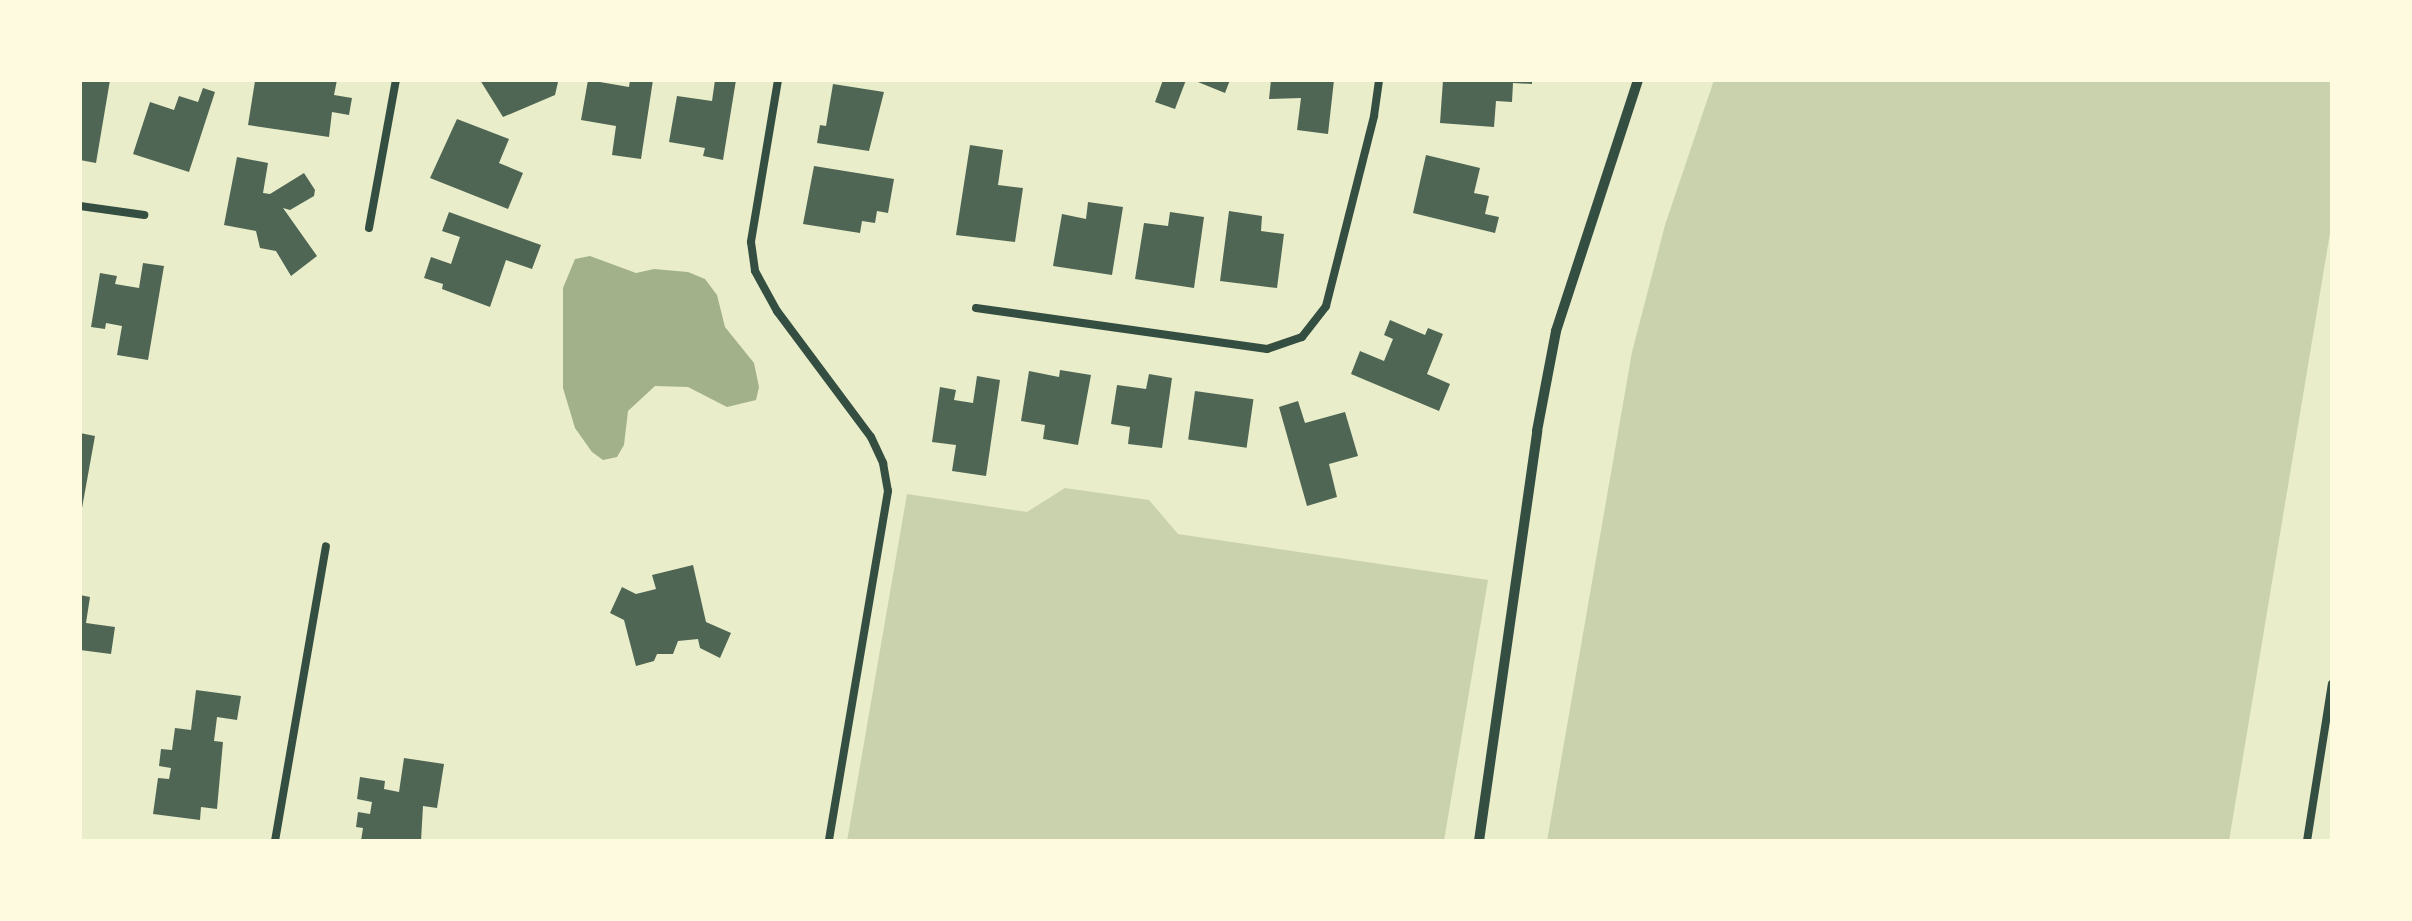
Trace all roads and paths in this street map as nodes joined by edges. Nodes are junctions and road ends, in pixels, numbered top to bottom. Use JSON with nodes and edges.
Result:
{"nodes":[{"id":1,"x":396,"y":80,"type":"edge"},
{"id":2,"x":778,"y":80,"type":"edge"},
{"id":3,"x":1379,"y":80,"type":"edge"},
{"id":4,"x":1638,"y":80,"type":"edge"},
{"id":5,"x":80,"y":206,"type":"edge"},
{"id":6,"x":144,"y":215,"type":"dead end"},
{"id":7,"x":370,"y":228,"type":"dead end"},
{"id":8,"x":976,"y":308,"type":"dead end"},
{"id":9,"x":326,"y":546,"type":"dead end"},
{"id":10,"x":2332,"y":684,"type":"edge"},
{"id":11,"x":274,"y":841,"type":"edge"},
{"id":12,"x":829,"y":841,"type":"edge"},
{"id":13,"x":1479,"y":841,"type":"edge"},
{"id":14,"x":2308,"y":841,"type":"edge"}],
"edges":[{"from":1,"to":7,"type":"street"},
{"from":2,"to":12,"type":"street"},
{"from":3,"to":8,"type":"street"},
{"from":4,"to":13,"type":"street"},
{"from":5,"to":6,"type":"street"},
{"from":9,"to":11,"type":"street"},
{"from":10,"to":14,"type":"street"}]}
